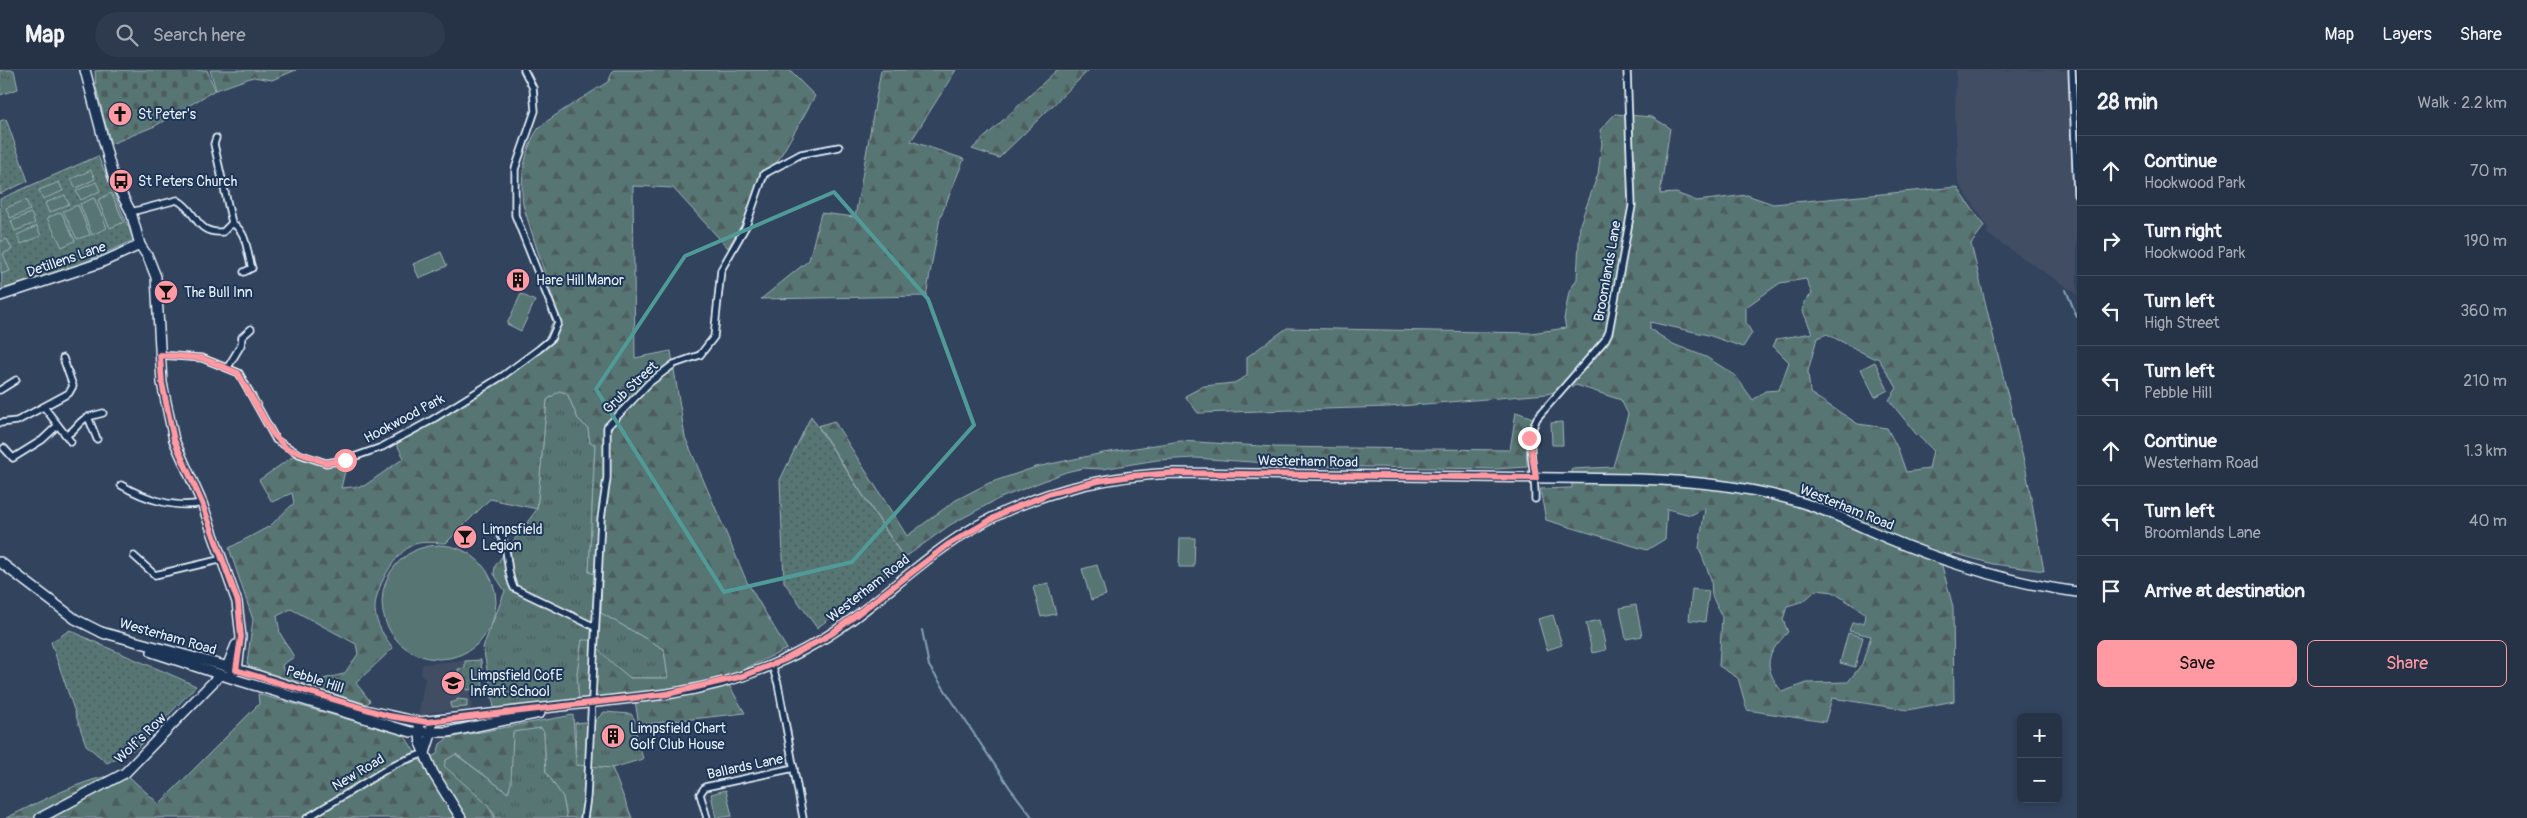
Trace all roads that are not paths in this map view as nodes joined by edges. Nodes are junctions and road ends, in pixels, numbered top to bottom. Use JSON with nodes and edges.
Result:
{"nodes":[{"id":1,"x":85,"y":70,"type":"edge"},
{"id":2,"x":524,"y":70,"type":"edge"},
{"id":3,"x":1627,"y":70,"type":"edge"},
{"id":4,"x":2072,"y":70,"type":"edge"},
{"id":5,"x":216,"y":138,"type":"dead end"},
{"id":6,"x":839,"y":147,"type":"dead end"},
{"id":7,"x":2077,"y":195,"type":"edge"},
{"id":8,"x":131,"y":212,"type":"junction"},
{"id":9,"x":232,"y":223,"type":"junction"},
{"id":10,"x":140,"y":245,"type":"junction"},
{"id":11,"x":244,"y":272,"type":"dead end"},
{"id":12,"x":0,"y":296,"type":"edge"},
{"id":13,"x":251,"y":329,"type":"dead end"},
{"id":14,"x":160,"y":355,"type":"junction"},
{"id":15,"x":63,"y":358,"type":"dead end"},
{"id":16,"x":228,"y":367,"type":"junction"},
{"id":17,"x":16,"y":380,"type":"dead end"},
{"id":18,"x":0,"y":390,"type":"edge"},
{"id":19,"x":44,"y":408,"type":"junction"},
{"id":20,"x":103,"y":412,"type":"dead end"},
{"id":21,"x":88,"y":417,"type":"junction"},
{"id":22,"x":0,"y":423,"type":"edge"},
{"id":23,"x":56,"y":426,"type":"junction"},
{"id":24,"x":66,"y":435,"type":"junction"},
{"id":25,"x":98,"y":439,"type":"dead end"},
{"id":26,"x":71,"y":442,"type":"dead end"},
{"id":27,"x":4,"y":448,"type":"dead end"},
{"id":28,"x":1536,"y":478,"type":"junction"},
{"id":29,"x":121,"y":485,"type":"dead end"},
{"id":30,"x":1535,"y":499,"type":"dead end"},
{"id":31,"x":202,"y":503,"type":"junction"},
{"id":32,"x":500,"y":534,"type":"dead end"},
{"id":33,"x":134,"y":556,"type":"dead end"},
{"id":34,"x":222,"y":559,"type":"junction"},
{"id":35,"x":0,"y":562,"type":"edge"},
{"id":36,"x":2077,"y":592,"type":"edge"},
{"id":37,"x":595,"y":627,"type":"junction"},
{"id":38,"x":241,"y":630,"type":"junction"},
{"id":39,"x":772,"y":665,"type":"junction"},
{"id":40,"x":236,"y":670,"type":"junction"},
{"id":41,"x":225,"y":673,"type":"junction"},
{"id":42,"x":592,"y":704,"type":"junction"},
{"id":43,"x":579,"y":706,"type":"junction"},
{"id":44,"x":425,"y":722,"type":"junction"},
{"id":45,"x":420,"y":734,"type":"junction"},
{"id":46,"x":432,"y":734,"type":"junction"},
{"id":47,"x":425,"y":753,"type":"junction"},
{"id":48,"x":794,"y":768,"type":"junction"},
{"id":49,"x":40,"y":818,"type":"edge"},
{"id":50,"x":307,"y":818,"type":"edge"},
{"id":51,"x":461,"y":818,"type":"edge"},
{"id":52,"x":584,"y":818,"type":"edge"},
{"id":53,"x":707,"y":818,"type":"edge"},
{"id":54,"x":803,"y":818,"type":"edge"}],
"edges":[{"from":1,"to":8,"type":"main road"},
{"from":2,"to":16,"type":"street","name":"Hookwood Park"},
{"from":3,"to":28,"type":"street","name":"Broomlands Lane"},
{"from":4,"to":7,"type":"street"},
{"from":5,"to":9,"type":"street"},
{"from":6,"to":37,"type":"street","name":"Grub Street"},
{"from":8,"to":9,"type":"street"},
{"from":8,"to":10,"type":"main road"},
{"from":9,"to":11,"type":"street"},
{"from":10,"to":12,"type":"main road","name":"Detillens Lane"},
{"from":10,"to":14,"type":"main road"},
{"from":13,"to":16,"type":"street"},
{"from":14,"to":16,"type":"street","name":"Hookwood Park"},
{"from":14,"to":31,"type":"main road"},
{"from":15,"to":19,"type":"street"},
{"from":17,"to":18,"type":"street"},
{"from":19,"to":22,"type":"street"},
{"from":19,"to":23,"type":"street"},
{"from":20,"to":21,"type":"street"},
{"from":21,"to":24,"type":"street"},
{"from":21,"to":25,"type":"street"},
{"from":23,"to":24,"type":"street"},
{"from":23,"to":27,"type":"street"},
{"from":24,"to":26,"type":"street"},
{"from":28,"to":30,"type":"street","name":"Broomlands Lane"},
{"from":28,"to":36,"type":"main road","name":"Westerham Road"},
{"from":28,"to":39,"type":"main road","name":"Westerham Road"},
{"from":29,"to":31,"type":"street"},
{"from":31,"to":34,"type":"main road"},
{"from":32,"to":37,"type":"street"},
{"from":33,"to":34,"type":"street"},
{"from":34,"to":38,"type":"main road"},
{"from":35,"to":41,"type":"main road","name":"Westerham Road"},
{"from":37,"to":42,"type":"street","name":"Grub Street"},
{"from":38,"to":40,"type":"main road"},
{"from":38,"to":41,"type":"main road"},
{"from":39,"to":42,"type":"main road","name":"Westerham Road"},
{"from":39,"to":48,"type":"street","name":"Ballards Lane"},
{"from":40,"to":41,"type":"main road","name":"Pebble Hill"},
{"from":40,"to":44,"type":"main road","name":"Pebble Hill"},
{"from":41,"to":45,"type":"main road","name":"Pebble Hill"},
{"from":41,"to":49,"type":"main road","name":"Wolf's Row"},
{"from":42,"to":43,"type":"main road","name":"Westerham Road"},
{"from":42,"to":52,"type":"street","name":"Grub Street"},
{"from":43,"to":44,"type":"main road","name":"Westerham Road"},
{"from":43,"to":46,"type":"main road","name":"Westerham Road"},
{"from":44,"to":45,"type":"main road"},
{"from":44,"to":46,"type":"main road"},
{"from":45,"to":46,"type":"main road","name":"Westerham Road"},
{"from":45,"to":47,"type":"main road"},
{"from":46,"to":47,"type":"main road"},
{"from":47,"to":50,"type":"street","name":"New Road"},
{"from":47,"to":51,"type":"main road"},
{"from":48,"to":53,"type":"street","name":"Ballards Lane"},
{"from":48,"to":54,"type":"street","name":"Ballards Lane"}]}
